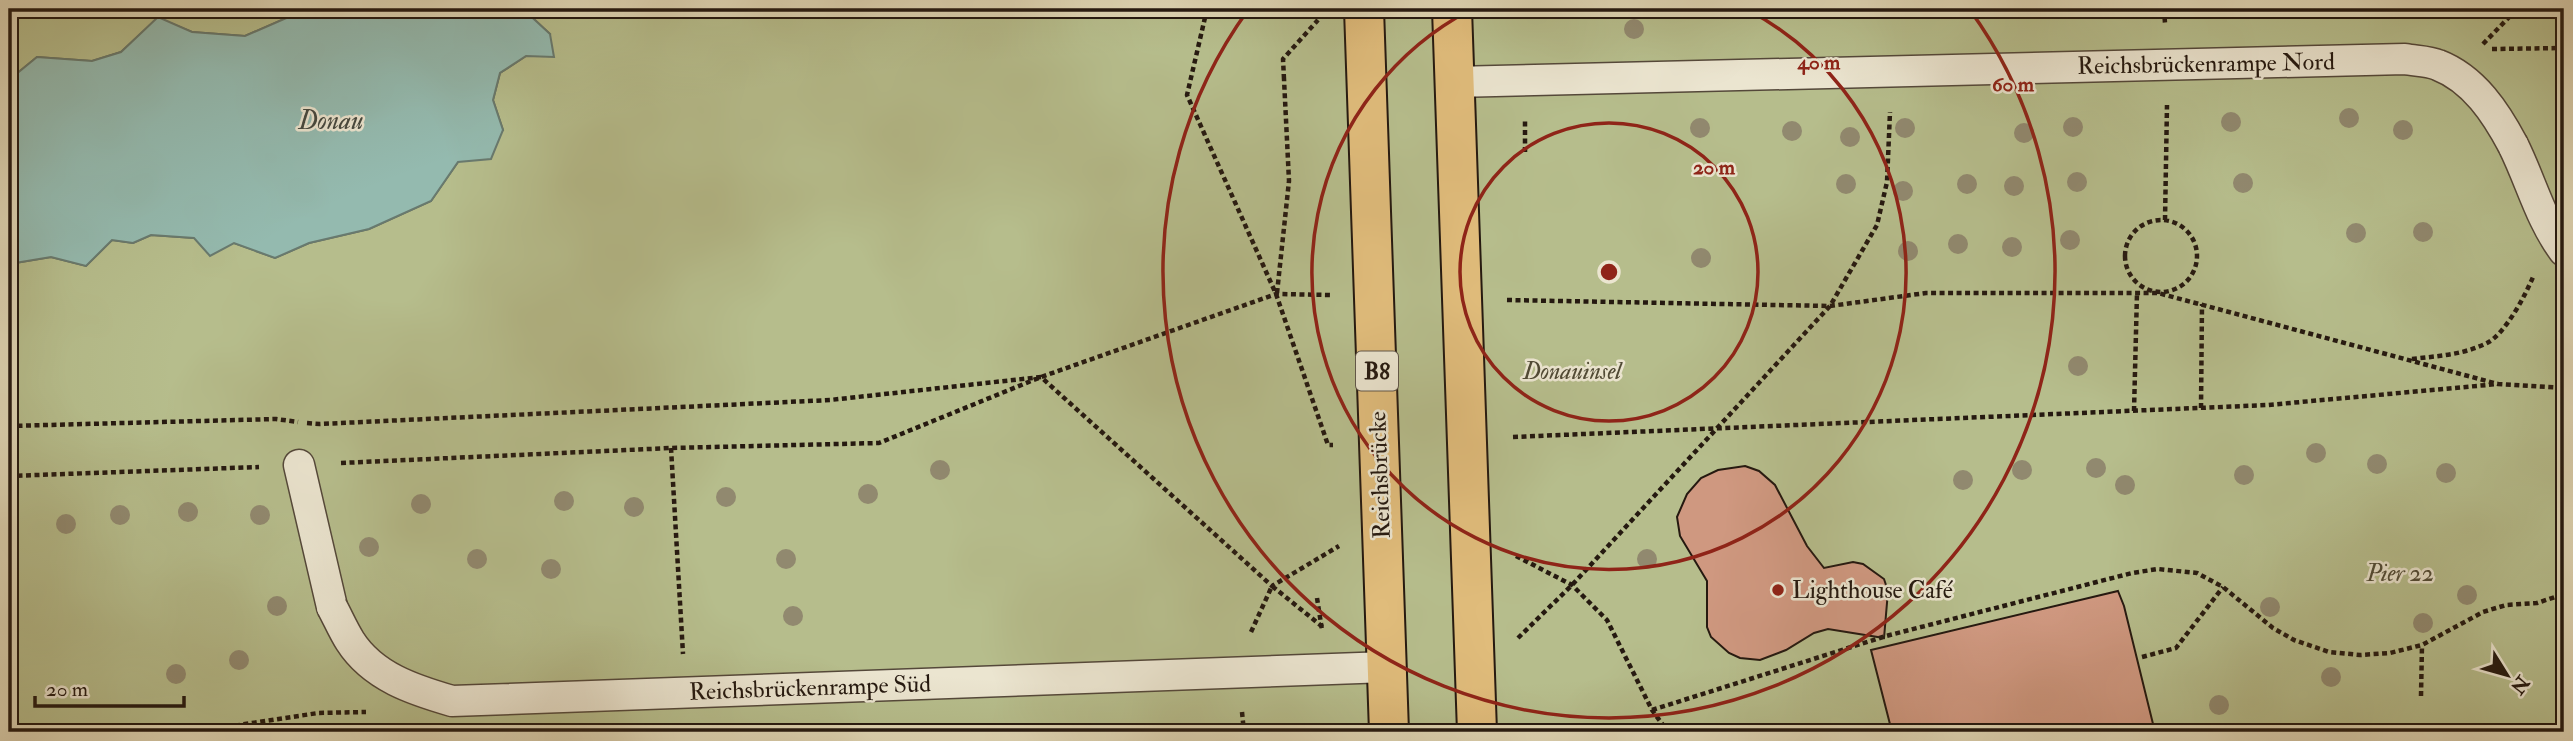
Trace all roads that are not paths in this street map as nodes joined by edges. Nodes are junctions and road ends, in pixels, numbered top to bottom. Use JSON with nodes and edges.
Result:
{"nodes":[{"id":1,"x":1364,"y":9,"type":"edge"},
{"id":2,"x":1452,"y":9,"type":"edge"},
{"id":3,"x":1454,"y":82,"type":"junction"},
{"id":4,"x":2564,"y":251,"type":"edge"},
{"id":5,"x":299,"y":465,"type":"road end"},
{"id":6,"x":1387,"y":667,"type":"junction"},
{"id":7,"x":1389,"y":732,"type":"edge"},
{"id":8,"x":1477,"y":732,"type":"edge"}],
"edges":[{"from":1,"to":6,"type":"main road","name":"Reichsbrücke","number":"B8","bridge":true},
{"from":2,"to":3,"type":"main road","bridge":true},
{"from":3,"to":4,"type":"lane","name":"Reichsbrückenrampe Nord","bridge":true},
{"from":3,"to":8,"type":"main road","bridge":true},
{"from":5,"to":6,"type":"lane","name":"Reichsbrückenrampe Süd","bridge":true},
{"from":6,"to":7,"type":"main road","name":"Reichsbrücke","number":"B8","bridge":true}]}
